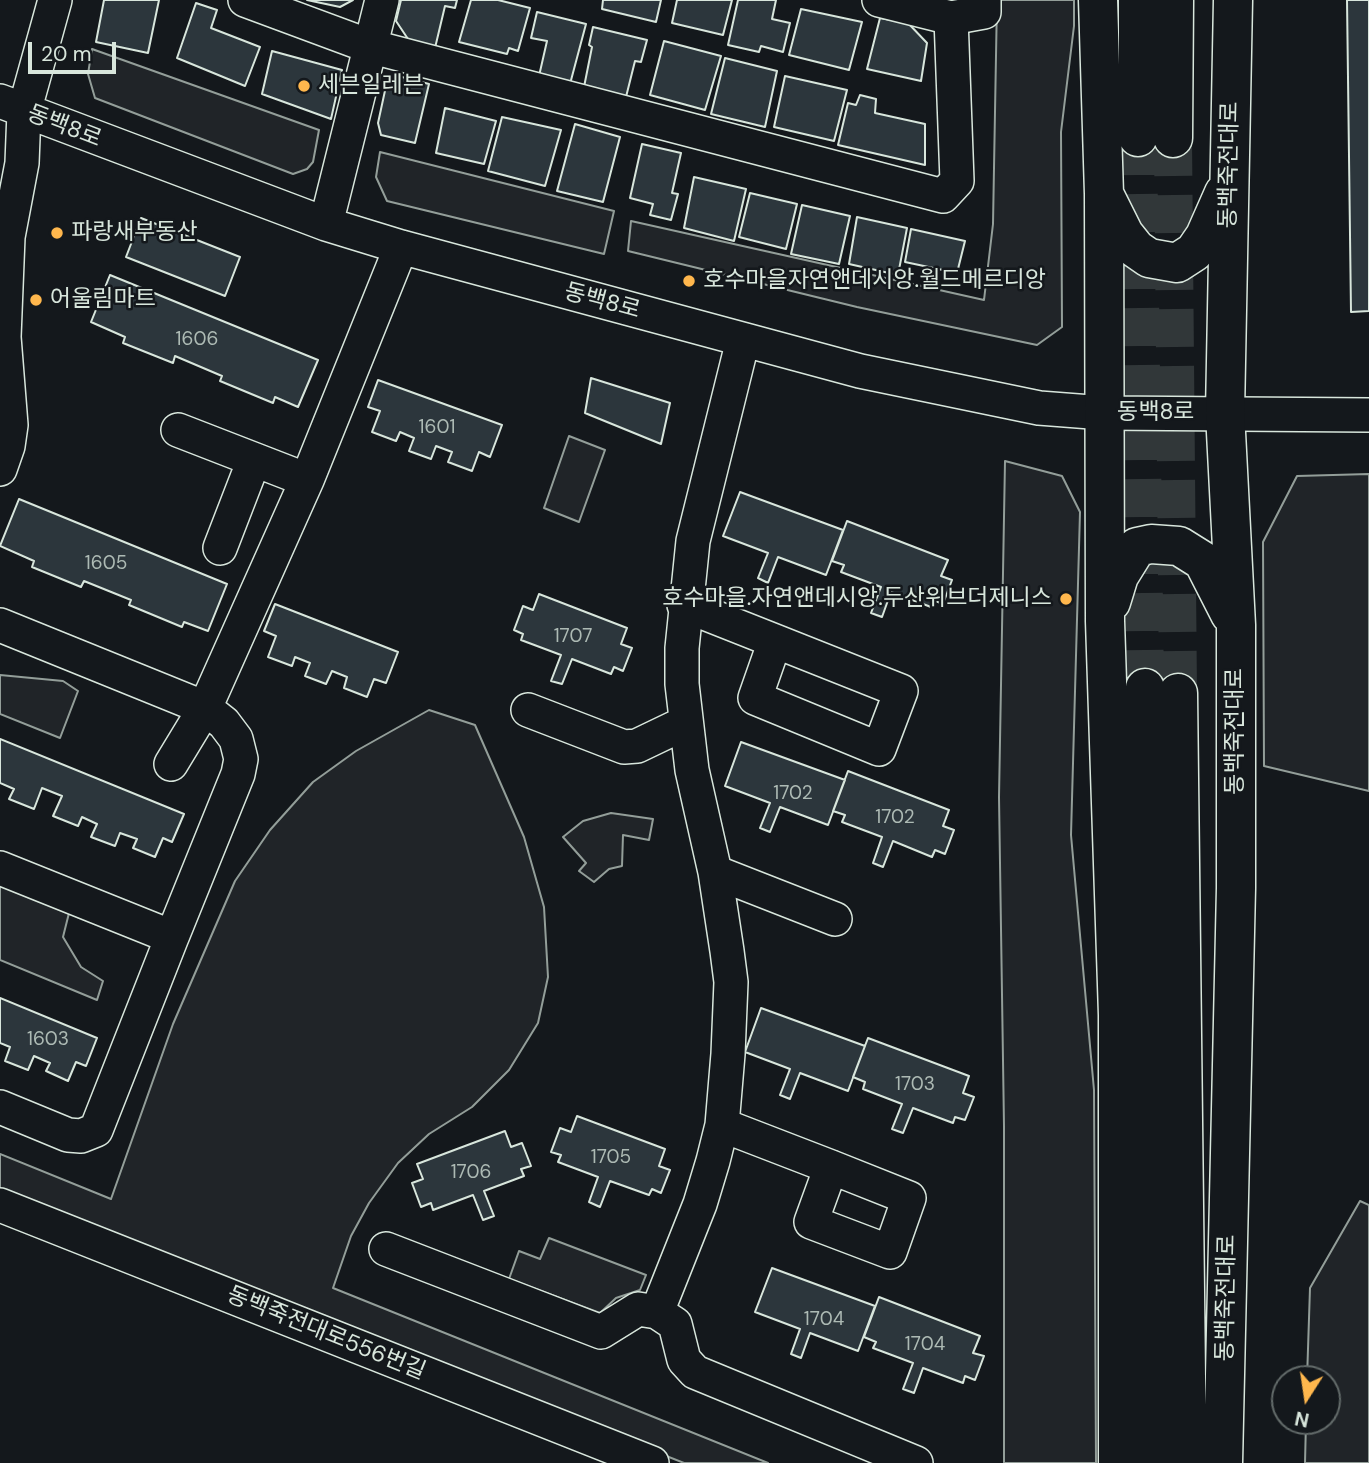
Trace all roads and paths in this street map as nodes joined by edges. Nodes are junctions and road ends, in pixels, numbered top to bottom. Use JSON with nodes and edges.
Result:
{"nodes":[{"id":1,"x":55,"y":0,"type":"edge"},
{"id":2,"x":245,"y":0,"type":"edge"},
{"id":3,"x":382,"y":0,"type":"edge"},
{"id":4,"x":879,"y":0,"type":"edge"},
{"id":5,"x":984,"y":0,"type":"edge"},
{"id":6,"x":1098,"y":0,"type":"edge"},
{"id":7,"x":1138,"y":0,"type":"edge"},
{"id":8,"x":1174,"y":0,"type":"edge"},
{"id":9,"x":1233,"y":0,"type":"edge"},
{"id":10,"x":951,"y":18,"type":"junction"},
{"id":11,"x":369,"y":46,"type":"junction"},
{"id":12,"x":12,"y":106,"type":"edge"},
{"id":13,"x":1230,"y":181,"type":"junction"},
{"id":14,"x":1104,"y":194,"type":"junction"},
{"id":15,"x":326,"y":224,"type":"junction"},
{"id":16,"x":401,"y":247,"type":"junction"},
{"id":17,"x":743,"y":340,"type":"junction"},
{"id":18,"x":1104,"y":413,"type":"junction"},
{"id":19,"x":1225,"y":413,"type":"junction"},
{"id":20,"x":1369,"y":415,"type":"edge"},
{"id":21,"x":178,"y":430,"type":"dead end"},
{"id":22,"x":254,"y":460,"type":"junction"},
{"id":23,"x":0,"y":469,"type":"edge"},
{"id":24,"x":307,"y":480,"type":"junction"},
{"id":25,"x":220,"y":548,"type":"dead end"},
{"id":26,"x":684,"y":605,"type":"junction"},
{"id":27,"x":1105,"y":621,"type":"junction"},
{"id":28,"x":0,"y":625,"type":"edge"},
{"id":29,"x":1236,"y":625,"type":"junction"},
{"id":30,"x":775,"y":641,"type":"dead end"},
{"id":31,"x":205,"y":708,"type":"junction"},
{"id":32,"x":528,"y":710,"type":"dead end"},
{"id":33,"x":685,"y":723,"type":"junction"},
{"id":34,"x":171,"y":764,"type":"dead end"},
{"id":35,"x":0,"y":868,"type":"edge"},
{"id":36,"x":715,"y":872,"type":"junction"},
{"id":37,"x":835,"y":919,"type":"dead end"},
{"id":38,"x":172,"y":937,"type":"junction"},
{"id":39,"x":0,"y":1107,"type":"edge"},
{"id":40,"x":722,"y":1125,"type":"junction"},
{"id":41,"x":831,"y":1167,"type":"dead end"},
{"id":42,"x":0,"y":1205,"type":"edge"},
{"id":43,"x":386,"y":1249,"type":"dead end"},
{"id":44,"x":657,"y":1312,"type":"junction"},
{"id":45,"x":652,"y":1463,"type":"edge"},
{"id":46,"x":916,"y":1463,"type":"edge"},
{"id":47,"x":1118,"y":1463,"type":"edge"},
{"id":48,"x":1149,"y":1463,"type":"edge"},
{"id":49,"x":1187,"y":1463,"type":"edge"},
{"id":50,"x":1223,"y":1463,"type":"edge"}],
"edges":[{"from":1,"to":12,"type":"street"},
{"from":2,"to":11,"type":"street"},
{"from":3,"to":11,"type":"street"},
{"from":4,"to":10,"type":"street"},
{"from":5,"to":10,"type":"street"},
{"from":6,"to":14,"type":"main road"},
{"from":7,"to":8,"type":"main road"},
{"from":9,"to":13,"type":"main road","name":"동백죽전대로"},
{"from":10,"to":11,"type":"street"},
{"from":11,"to":15,"type":"street"},
{"from":12,"to":15,"type":"street","name":"동백8로"},
{"from":12,"to":23,"type":"street"},
{"from":13,"to":14,"type":"main road"},
{"from":13,"to":19,"type":"main road","name":"동백죽전대로"},
{"from":14,"to":18,"type":"main road"},
{"from":15,"to":16,"type":"street","name":"동백8로"},
{"from":16,"to":17,"type":"street","name":"동백8로"},
{"from":16,"to":24,"type":"street"},
{"from":17,"to":18,"type":"street","name":"동백8로"},
{"from":17,"to":26,"type":"street"},
{"from":18,"to":19,"type":"street","name":"동백8로"},
{"from":18,"to":27,"type":"main road"},
{"from":19,"to":20,"type":"street","name":"동백8로"},
{"from":19,"to":29,"type":"main road","name":"동백죽전대로"},
{"from":21,"to":22,"type":"street"},
{"from":22,"to":24,"type":"street"},
{"from":22,"to":25,"type":"street"},
{"from":24,"to":31,"type":"street"},
{"from":26,"to":30,"type":"street"},
{"from":26,"to":33,"type":"street"},
{"from":27,"to":29,"type":"main road"},
{"from":27,"to":47,"type":"main road"},
{"from":28,"to":31,"type":"street"},
{"from":29,"to":50,"type":"main road","name":"동백죽전대로"},
{"from":31,"to":34,"type":"street"},
{"from":31,"to":38,"type":"street"},
{"from":32,"to":33,"type":"street"},
{"from":33,"to":36,"type":"street"},
{"from":35,"to":38,"type":"street"},
{"from":36,"to":37,"type":"street"},
{"from":36,"to":40,"type":"street"},
{"from":38,"to":39,"type":"street"},
{"from":40,"to":41,"type":"street"},
{"from":40,"to":44,"type":"street"},
{"from":42,"to":45,"type":"street","name":"동백죽전대로556번길"},
{"from":43,"to":44,"type":"street"},
{"from":44,"to":46,"type":"street"},
{"from":48,"to":49,"type":"main road","name":"동백죽전대로"}]}
